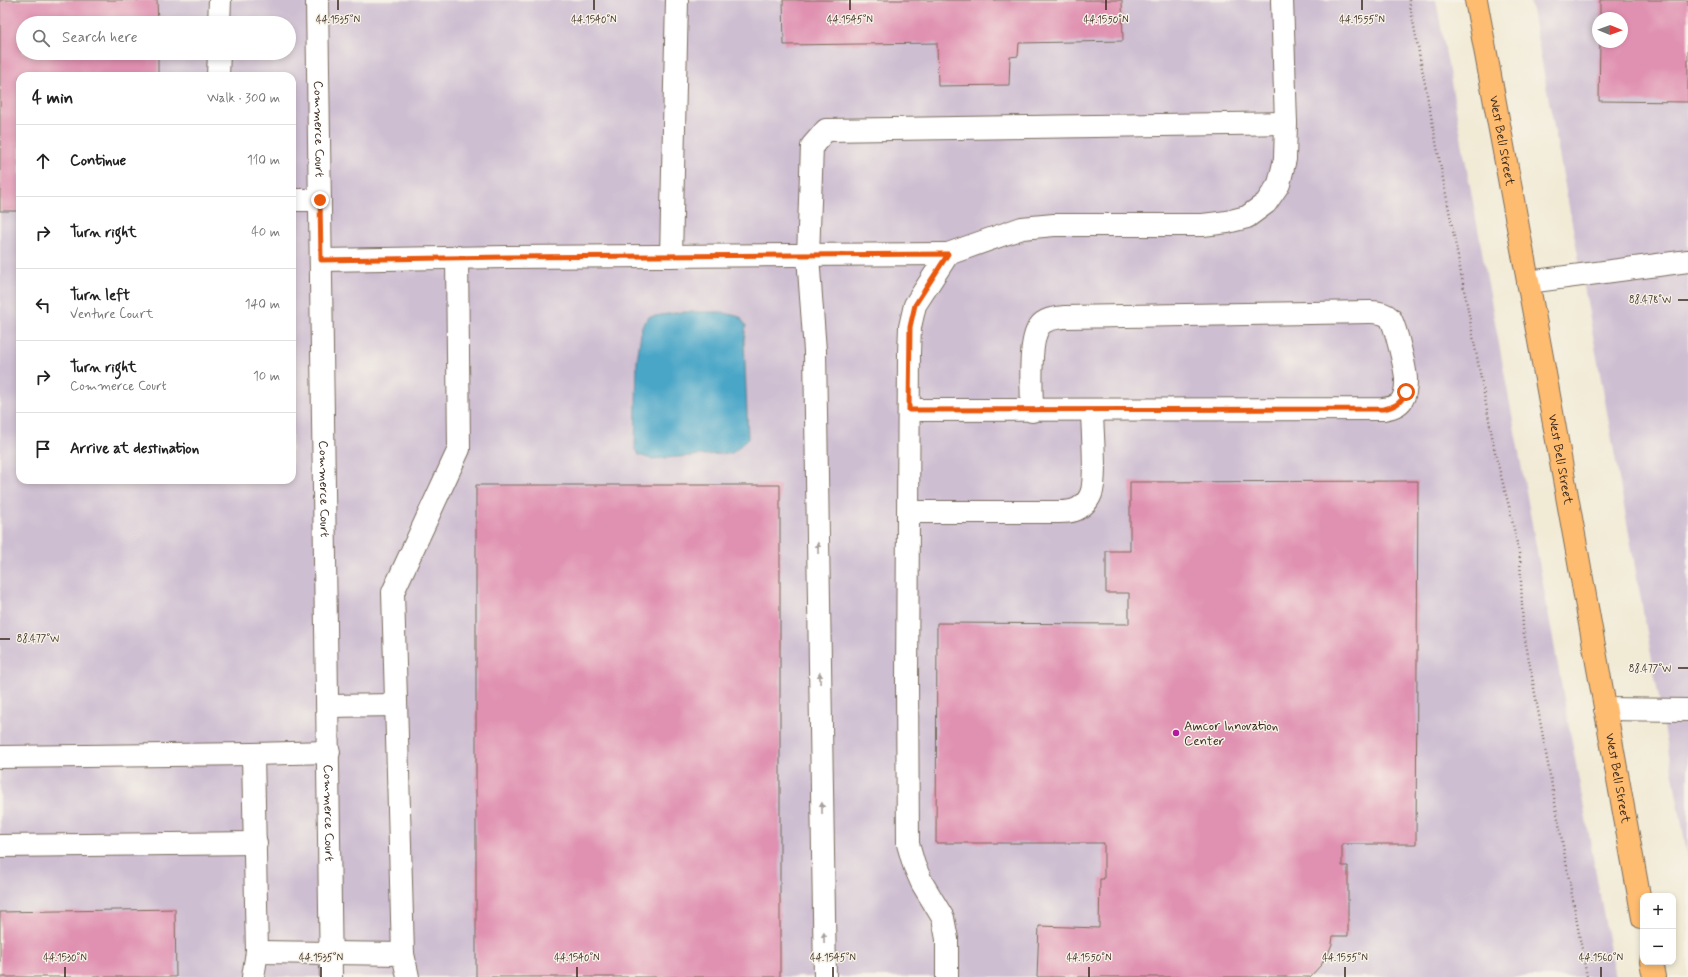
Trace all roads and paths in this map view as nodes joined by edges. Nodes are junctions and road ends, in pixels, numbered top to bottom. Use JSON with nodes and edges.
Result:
{"nodes":[{"id":1,"x":220,"y":0,"type":"edge"},
{"id":2,"x":317,"y":0,"type":"edge"},
{"id":3,"x":677,"y":0,"type":"edge"},
{"id":4,"x":1282,"y":0,"type":"edge"},
{"id":5,"x":1409,"y":0,"type":"edge"},
{"id":6,"x":1476,"y":0,"type":"edge"},
{"id":7,"x":219,"y":16,"type":"edge"},
{"id":8,"x":219,"y":60,"type":"edge"},
{"id":9,"x":218,"y":72,"type":"edge"},
{"id":10,"x":1286,"y":123,"type":"junction"},
{"id":11,"x":296,"y":200,"type":"edge"},
{"id":12,"x":320,"y":200,"type":"junction"},
{"id":13,"x":948,"y":254,"type":"junction"},
{"id":14,"x":671,"y":256,"type":"junction"},
{"id":15,"x":808,"y":256,"type":"junction"},
{"id":16,"x":456,"y":257,"type":"junction"},
{"id":17,"x":321,"y":260,"type":"junction"},
{"id":18,"x":1688,"y":261,"type":"edge"},
{"id":19,"x":1528,"y":282,"type":"junction"},
{"id":20,"x":909,"y":410,"type":"junction"},
{"id":21,"x":1092,"y":410,"type":"junction"},
{"id":22,"x":1032,"y":411,"type":"junction"},
{"id":23,"x":909,"y":512,"type":"junction"},
{"id":24,"x":396,"y":705,"type":"junction"},
{"id":25,"x":328,"y":706,"type":"junction"},
{"id":26,"x":1605,"y":709,"type":"junction"},
{"id":27,"x":1688,"y":710,"type":"edge"},
{"id":28,"x":329,"y":752,"type":"junction"},
{"id":29,"x":253,"y":754,"type":"junction"},
{"id":30,"x":0,"y":757,"type":"edge"},
{"id":31,"x":256,"y":843,"type":"junction"},
{"id":32,"x":0,"y":846,"type":"edge"},
{"id":33,"x":1640,"y":902,"type":"edge"},
{"id":34,"x":257,"y":952,"type":"junction"},
{"id":35,"x":330,"y":954,"type":"junction"},
{"id":36,"x":403,"y":954,"type":"junction"},
{"id":37,"x":1652,"y":965,"type":"edge"},
{"id":38,"x":253,"y":977,"type":"edge"},
{"id":39,"x":331,"y":977,"type":"edge"},
{"id":40,"x":408,"y":977,"type":"edge"},
{"id":41,"x":824,"y":977,"type":"edge"},
{"id":42,"x":947,"y":977,"type":"edge"},
{"id":43,"x":1587,"y":977,"type":"edge"},
{"id":44,"x":1654,"y":977,"type":"edge"}],
"edges":[{"from":1,"to":7,"type":"street"},
{"from":2,"to":12,"type":"street","name":"Commerce Court"},
{"from":3,"to":14,"type":"street"},
{"from":4,"to":10,"type":"street"},
{"from":5,"to":43,"type":"path"},
{"from":6,"to":19,"type":"main road","name":"West Bell Street"},
{"from":8,"to":9,"type":"street"},
{"from":10,"to":13,"type":"street"},
{"from":10,"to":15,"type":"street"},
{"from":11,"to":12,"type":"street"},
{"from":12,"to":17,"type":"street","name":"Commerce Court"},
{"from":13,"to":15,"type":"street"},
{"from":13,"to":20,"type":"street"},
{"from":14,"to":15,"type":"street"},
{"from":14,"to":16,"type":"street"},
{"from":41,"to":15,"type":"street","one_way":true},
{"from":16,"to":17,"type":"street"},
{"from":16,"to":24,"type":"street"},
{"from":17,"to":25,"type":"street","name":"Commerce Court"},
{"from":18,"to":19,"type":"street"},
{"from":19,"to":26,"type":"main road","name":"West Bell Street"},
{"from":20,"to":22,"type":"street"},
{"from":20,"to":23,"type":"street"},
{"from":21,"to":22,"type":"street"},
{"from":21,"to":22,"type":"street"},
{"from":21,"to":23,"type":"street"},
{"from":23,"to":42,"type":"street"},
{"from":24,"to":25,"type":"street"},
{"from":24,"to":36,"type":"street"},
{"from":25,"to":28,"type":"street","name":"Commerce Court"},
{"from":26,"to":27,"type":"street"},
{"from":26,"to":33,"type":"main road","name":"West Bell Street"},
{"from":28,"to":29,"type":"street"},
{"from":28,"to":35,"type":"street","name":"Commerce Court"},
{"from":29,"to":30,"type":"street"},
{"from":29,"to":31,"type":"street"},
{"from":31,"to":32,"type":"street"},
{"from":31,"to":34,"type":"street"},
{"from":34,"to":35,"type":"street"},
{"from":34,"to":38,"type":"street"},
{"from":35,"to":36,"type":"street"},
{"from":35,"to":39,"type":"street","name":"Commerce Court"},
{"from":36,"to":40,"type":"street"},
{"from":37,"to":44,"type":"main road"}]}
